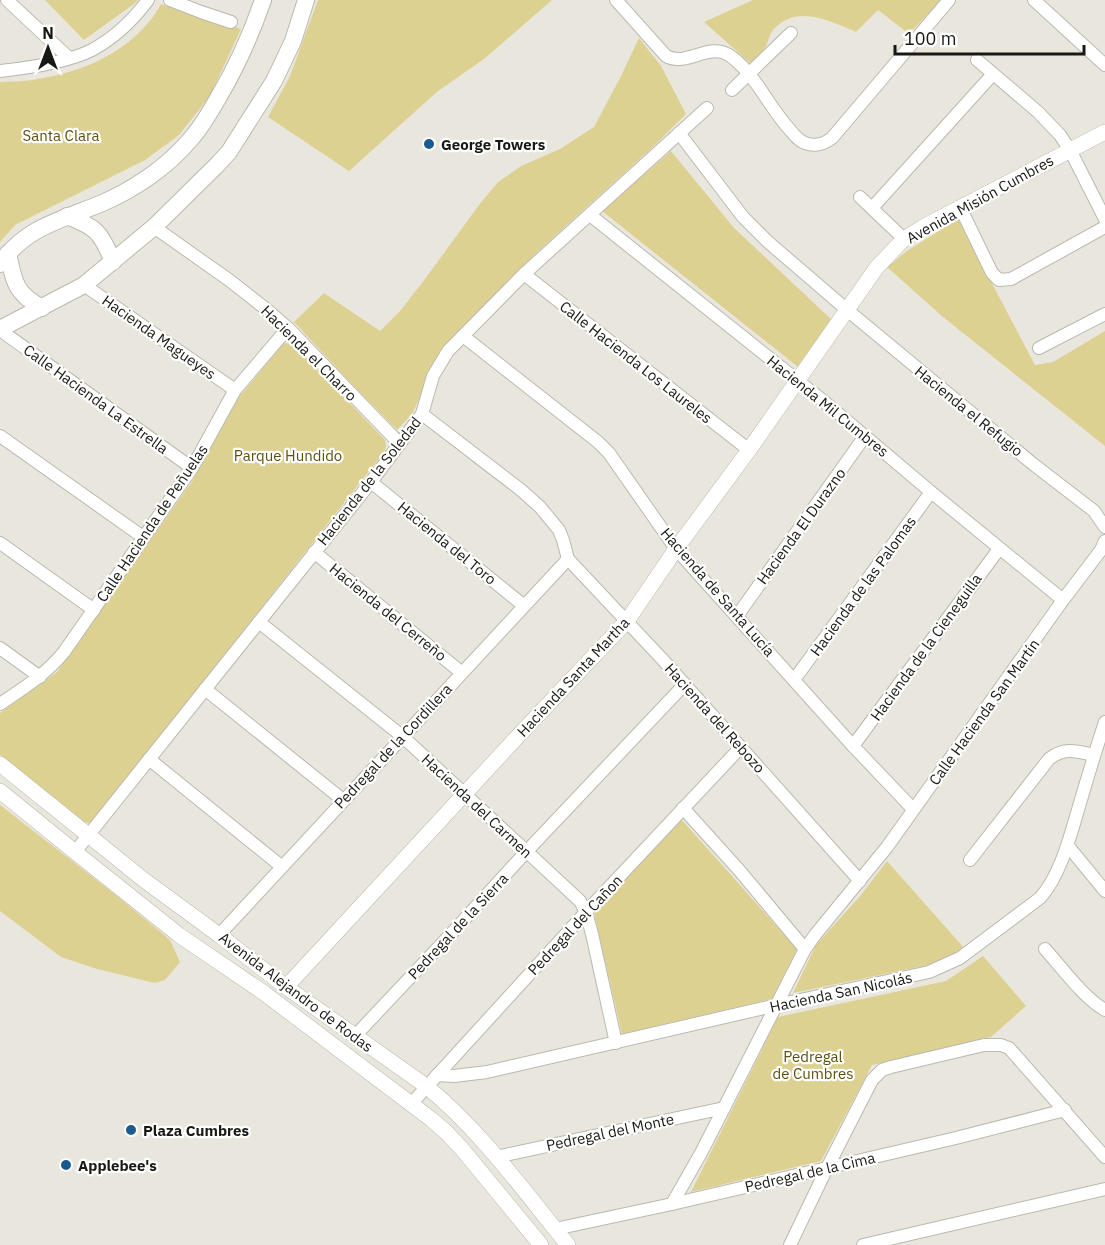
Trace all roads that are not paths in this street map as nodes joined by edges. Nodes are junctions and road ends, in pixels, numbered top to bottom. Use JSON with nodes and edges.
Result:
{"nodes":[{"id":1,"x":7,"y":0,"type":"edge"},
{"id":2,"x":148,"y":0,"type":"edge"},
{"id":3,"x":170,"y":0,"type":"edge"},
{"id":4,"x":263,"y":0,"type":"edge"},
{"id":5,"x":306,"y":0,"type":"edge"},
{"id":6,"x":616,"y":0,"type":"edge"},
{"id":7,"x":949,"y":0,"type":"edge"},
{"id":8,"x":1041,"y":2,"type":"edge"},
{"id":9,"x":231,"y":22,"type":"dead end"},
{"id":10,"x":791,"y":33,"type":"dead end"},
{"id":11,"x":69,"y":58,"type":"junction"},
{"id":12,"x":977,"y":60,"type":"dead end"},
{"id":13,"x":1105,"y":65,"type":"edge"},
{"id":14,"x":0,"y":71,"type":"edge"},
{"id":15,"x":993,"y":74,"type":"junction"},
{"id":16,"x":749,"y":75,"type":"junction"},
{"id":17,"x":732,"y":90,"type":"dead end"},
{"id":18,"x":707,"y":108,"type":"dead end"},
{"id":19,"x":1105,"y":132,"type":"edge"},
{"id":20,"x":679,"y":133,"type":"junction"},
{"id":21,"x":1070,"y":150,"type":"junction"},
{"id":22,"x":861,"y":197,"type":"dead end"},
{"id":23,"x":960,"y":207,"type":"junction"},
{"id":24,"x":872,"y":208,"type":"junction"},
{"id":25,"x":590,"y":215,"type":"junction"},
{"id":26,"x":67,"y":216,"type":"junction"},
{"id":27,"x":1105,"y":219,"type":"edge"},
{"id":28,"x":154,"y":227,"type":"junction"},
{"id":29,"x":1105,"y":227,"type":"edge"},
{"id":30,"x":904,"y":238,"type":"junction"},
{"id":31,"x":4,"y":259,"type":"edge"},
{"id":32,"x":113,"y":262,"type":"junction"},
{"id":33,"x":524,"y":274,"type":"junction"},
{"id":34,"x":84,"y":285,"type":"junction"},
{"id":35,"x":42,"y":308,"type":"junction"},
{"id":36,"x":846,"y":309,"type":"junction"},
{"id":37,"x":1105,"y":314,"type":"edge"},
{"id":38,"x":288,"y":328,"type":"junction"},
{"id":39,"x":0,"y":330,"type":"edge"},
{"id":40,"x":463,"y":336,"type":"junction"},
{"id":41,"x":1039,"y":348,"type":"dead end"},
{"id":42,"x":798,"y":380,"type":"junction"},
{"id":43,"x":235,"y":390,"type":"junction"},
{"id":44,"x":422,"y":414,"type":"junction"},
{"id":45,"x":0,"y":436,"type":"edge"},
{"id":46,"x":865,"y":436,"type":"junction"},
{"id":47,"x":400,"y":444,"type":"junction"},
{"id":48,"x":749,"y":450,"type":"junction"},
{"id":49,"x":192,"y":468,"type":"junction"},
{"id":50,"x":370,"y":482,"type":"junction"},
{"id":51,"x":931,"y":492,"type":"junction"},
{"id":52,"x":1100,"y":512,"type":"edge"},
{"id":53,"x":1105,"y":527,"type":"edge"},
{"id":54,"x":143,"y":537,"type":"junction"},
{"id":55,"x":1105,"y":541,"type":"edge"},
{"id":56,"x":0,"y":543,"type":"edge"},
{"id":57,"x":676,"y":549,"type":"junction"},
{"id":58,"x":999,"y":549,"type":"junction"},
{"id":59,"x":314,"y":552,"type":"junction"},
{"id":60,"x":568,"y":558,"type":"junction"},
{"id":61,"x":1063,"y":600,"type":"junction"},
{"id":62,"x":523,"y":605,"type":"junction"},
{"id":63,"x":94,"y":610,"type":"junction"},
{"id":64,"x":737,"y":616,"type":"junction"},
{"id":65,"x":627,"y":621,"type":"junction"},
{"id":66,"x":259,"y":622,"type":"junction"},
{"id":67,"x":0,"y":648,"type":"edge"},
{"id":68,"x":462,"y":673,"type":"junction"},
{"id":69,"x":40,"y":677,"type":"junction"},
{"id":70,"x":794,"y":680,"type":"junction"},
{"id":71,"x":685,"y":684,"type":"junction"},
{"id":72,"x":205,"y":689,"type":"junction"},
{"id":73,"x":0,"y":704,"type":"edge"},
{"id":74,"x":1105,"y":722,"type":"edge"},
{"id":75,"x":402,"y":736,"type":"junction"},
{"id":76,"x":854,"y":746,"type":"junction"},
{"id":77,"x":741,"y":747,"type":"junction"},
{"id":78,"x":1094,"y":755,"type":"junction"},
{"id":79,"x":149,"y":759,"type":"junction"},
{"id":80,"x":0,"y":764,"type":"edge"},
{"id":81,"x":0,"y":791,"type":"edge"},
{"id":82,"x":464,"y":794,"type":"junction"},
{"id":83,"x":343,"y":800,"type":"junction"},
{"id":84,"x":683,"y":808,"type":"junction"},
{"id":85,"x":913,"y":809,"type":"junction"},
{"id":86,"x":88,"y":834,"type":"junction"},
{"id":87,"x":1068,"y":846,"type":"junction"},
{"id":88,"x":75,"y":852,"type":"junction"},
{"id":89,"x":526,"y":852,"type":"junction"},
{"id":90,"x":970,"y":860,"type":"dead end"},
{"id":91,"x":281,"y":866,"type":"junction"},
{"id":92,"x":861,"y":881,"type":"junction"},
{"id":93,"x":1105,"y":891,"type":"edge"},
{"id":94,"x":586,"y":912,"type":"junction"},
{"id":95,"x":219,"y":935,"type":"junction"},
{"id":96,"x":805,"y":949,"type":"junction"},
{"id":97,"x":1045,"y":950,"type":"dead end"},
{"id":98,"x":286,"y":987,"type":"junction"},
{"id":99,"x":777,"y":1005,"type":"junction"},
{"id":100,"x":1105,"y":1010,"type":"edge"},
{"id":101,"x":355,"y":1036,"type":"junction"},
{"id":102,"x":616,"y":1043,"type":"junction"},
{"id":103,"x":431,"y":1080,"type":"junction"},
{"id":104,"x":411,"y":1104,"type":"junction"},
{"id":105,"x":724,"y":1108,"type":"junction"},
{"id":106,"x":1065,"y":1110,"type":"junction"},
{"id":107,"x":496,"y":1157,"type":"junction"},
{"id":108,"x":1105,"y":1157,"type":"edge"},
{"id":109,"x":827,"y":1168,"type":"junction"},
{"id":110,"x":1105,"y":1189,"type":"edge"},
{"id":111,"x":672,"y":1204,"type":"junction"},
{"id":112,"x":555,"y":1229,"type":"junction"},
{"id":113,"x":888,"y":1242,"type":"edge"},
{"id":114,"x":541,"y":1245,"type":"edge"},
{"id":115,"x":568,"y":1245,"type":"edge"},
{"id":116,"x":790,"y":1245,"type":"edge"},
{"id":117,"x":863,"y":1245,"type":"edge"}],
"edges":[{"from":1,"to":11,"type":"street"},
{"from":2,"to":11,"type":"street"},
{"from":3,"to":9,"type":"street"},
{"from":4,"to":26,"type":"main road"},
{"from":5,"to":28,"type":"main road"},
{"from":6,"to":16,"type":"street"},
{"from":7,"to":16,"type":"street"},
{"from":8,"to":13,"type":"street"},
{"from":10,"to":16,"type":"street"},
{"from":11,"to":14,"type":"street"},
{"from":12,"to":15,"type":"street"},
{"from":15,"to":21,"type":"street"},
{"from":15,"to":24,"type":"street"},
{"from":16,"to":17,"type":"street"},
{"from":18,"to":20,"type":"street","name":"Hacienda de la Soledad"},
{"from":19,"to":21,"type":"street","name":"Avenida Misión Cumbres"},
{"from":20,"to":25,"type":"street","name":"Hacienda de la Soledad"},
{"from":20,"to":36,"type":"street"},
{"from":21,"to":23,"type":"street","name":"Avenida Misión Cumbres"},
{"from":21,"to":27,"type":"street"},
{"from":22,"to":24,"type":"street"},
{"from":23,"to":29,"type":"street"},
{"from":23,"to":30,"type":"street","name":"Avenida Misión Cumbres"},
{"from":24,"to":30,"type":"street"},
{"from":25,"to":33,"type":"street","name":"Hacienda de la Soledad"},
{"from":25,"to":42,"type":"street","name":"Hacienda Mil Cumbres"},
{"from":26,"to":31,"type":"main road"},
{"from":26,"to":32,"type":"main road"},
{"from":28,"to":32,"type":"main road"},
{"from":28,"to":38,"type":"street","name":"Hacienda el Charro"},
{"from":30,"to":36,"type":"street","name":"Avenida Misión Cumbres"},
{"from":31,"to":35,"type":"main road"},
{"from":32,"to":34,"type":"main road"},
{"from":33,"to":40,"type":"street","name":"Hacienda de la Soledad"},
{"from":33,"to":48,"type":"street","name":"Calle Hacienda Los Laureles"},
{"from":34,"to":35,"type":"main road"},
{"from":34,"to":43,"type":"street","name":"Hacienda Magueyes"},
{"from":35,"to":39,"type":"main road"},
{"from":36,"to":42,"type":"street","name":"Hacienda Santa Martha"},
{"from":36,"to":52,"type":"street","name":"Hacienda el Refugio"},
{"from":37,"to":41,"type":"street"},
{"from":38,"to":43,"type":"street","name":"Calle Hacienda de Peñuelas"},
{"from":38,"to":47,"type":"street","name":"Hacienda el Charro"},
{"from":39,"to":49,"type":"street","name":"Calle Hacienda La Estrella"},
{"from":40,"to":44,"type":"street","name":"Hacienda de la Soledad"},
{"from":40,"to":57,"type":"street","name":"Hacienda de Santa Lucía"},
{"from":42,"to":46,"type":"street","name":"Hacienda Mil Cumbres"},
{"from":42,"to":48,"type":"street","name":"Hacienda Santa Martha"},
{"from":43,"to":49,"type":"street","name":"Calle Hacienda de Peñuelas"},
{"from":44,"to":47,"type":"street","name":"Hacienda de la Soledad"},
{"from":44,"to":60,"type":"street"},
{"from":45,"to":54,"type":"street"},
{"from":46,"to":51,"type":"street","name":"Hacienda Mil Cumbres"},
{"from":46,"to":64,"type":"street","name":"Hacienda El Durazno"},
{"from":47,"to":50,"type":"street","name":"Hacienda de la Soledad"},
{"from":48,"to":57,"type":"street","name":"Hacienda Santa Martha"},
{"from":49,"to":54,"type":"street","name":"Calle Hacienda de Peñuelas"},
{"from":50,"to":59,"type":"street","name":"Hacienda de la Soledad"},
{"from":50,"to":62,"type":"street","name":"Hacienda del Toro"},
{"from":51,"to":58,"type":"street","name":"Hacienda Mil Cumbres"},
{"from":51,"to":70,"type":"street","name":"Hacienda de las Palomas"},
{"from":52,"to":53,"type":"street","name":"Hacienda el Refugio"},
{"from":54,"to":63,"type":"street","name":"Calle Hacienda de Peñuelas"},
{"from":55,"to":61,"type":"street","name":"Calle Hacienda San Martín"},
{"from":56,"to":63,"type":"street"},
{"from":57,"to":64,"type":"street","name":"Hacienda de Santa Lucía"},
{"from":57,"to":65,"type":"street","name":"Hacienda Santa Martha"},
{"from":58,"to":61,"type":"street","name":"Hacienda Mil Cumbres"},
{"from":58,"to":76,"type":"street","name":"Hacienda de la Cieneguilla"},
{"from":59,"to":66,"type":"street","name":"Hacienda de la Soledad"},
{"from":59,"to":68,"type":"street","name":"Hacienda del Cerreño"},
{"from":60,"to":62,"type":"street","name":"Pedregal de la Cordillera"},
{"from":60,"to":65,"type":"street","name":"Hacienda del Rebozo"},
{"from":61,"to":85,"type":"street","name":"Calle Hacienda San Martín"},
{"from":62,"to":68,"type":"street","name":"Pedregal de la Cordillera"},
{"from":63,"to":69,"type":"street","name":"Calle Hacienda de Peñuelas"},
{"from":64,"to":70,"type":"street","name":"Hacienda de Santa Lucía"},
{"from":65,"to":71,"type":"street","name":"Hacienda del Rebozo"},
{"from":65,"to":82,"type":"street","name":"Hacienda Santa Martha"},
{"from":66,"to":72,"type":"street","name":"Hacienda de la Soledad"},
{"from":66,"to":75,"type":"street","name":"Hacienda del Carmen"},
{"from":67,"to":69,"type":"street"},
{"from":68,"to":75,"type":"street","name":"Pedregal de la Cordillera"},
{"from":69,"to":73,"type":"street","name":"Calle Hacienda de Peñuelas"},
{"from":70,"to":76,"type":"street","name":"Hacienda de Santa Lucía"},
{"from":71,"to":77,"type":"street","name":"Hacienda del Rebozo"},
{"from":71,"to":89,"type":"street","name":"Pedregal de la Sierra"},
{"from":72,"to":79,"type":"street","name":"Hacienda de la Soledad"},
{"from":72,"to":83,"type":"street"},
{"from":74,"to":78,"type":"street","name":"Hacienda San Nicolás"},
{"from":75,"to":82,"type":"street","name":"Hacienda del Carmen"},
{"from":75,"to":83,"type":"street","name":"Pedregal de la Cordillera"},
{"from":76,"to":85,"type":"street","name":"Hacienda de Santa Lucía"},
{"from":77,"to":84,"type":"street","name":"Pedregal del Cañon"},
{"from":77,"to":92,"type":"street","name":"Hacienda del Rebozo"},
{"from":78,"to":87,"type":"street","name":"Hacienda San Nicolás"},
{"from":78,"to":90,"type":"street"},
{"from":79,"to":86,"type":"street","name":"Hacienda de la Soledad"},
{"from":79,"to":91,"type":"street"},
{"from":80,"to":86,"type":"street","name":"Avenida Alejandro de Rodas"},
{"from":81,"to":88,"type":"street","name":"Avenida Alejandro de Rodas"},
{"from":82,"to":89,"type":"street","name":"Hacienda del Carmen"},
{"from":82,"to":98,"type":"street","name":"Hacienda Santa Martha"},
{"from":83,"to":91,"type":"street","name":"Pedregal de la Cordillera"},
{"from":84,"to":94,"type":"street","name":"Pedregal del Cañon"},
{"from":84,"to":96,"type":"street"},
{"from":85,"to":92,"type":"street","name":"Calle Hacienda San Martín"},
{"from":86,"to":88,"type":"street","name":"Hacienda de la Soledad"},
{"from":86,"to":95,"type":"street","name":"Avenida Alejandro de Rodas"},
{"from":87,"to":93,"type":"street"},
{"from":87,"to":99,"type":"street","name":"Hacienda San Nicolás"},
{"from":88,"to":104,"type":"street","name":"Avenida Alejandro de Rodas"},
{"from":89,"to":94,"type":"street","name":"Hacienda del Carmen"},
{"from":89,"to":101,"type":"street","name":"Pedregal de la Sierra"},
{"from":91,"to":95,"type":"street","name":"Pedregal de la Cordillera"},
{"from":92,"to":96,"type":"street","name":"Calle Hacienda San Martín"},
{"from":94,"to":102,"type":"street","name":"Hacienda del Carmen"},
{"from":94,"to":103,"type":"street","name":"Pedregal del Cañon"},
{"from":95,"to":98,"type":"street","name":"Avenida Alejandro de Rodas"},
{"from":96,"to":99,"type":"street","name":"Calle Hacienda San Martín"},
{"from":97,"to":100,"type":"street"},
{"from":98,"to":101,"type":"street","name":"Avenida Alejandro de Rodas"},
{"from":99,"to":102,"type":"street","name":"Hacienda San Nicolás"},
{"from":99,"to":105,"type":"street","name":"Calle Hacienda San Martín"},
{"from":101,"to":103,"type":"street","name":"Avenida Alejandro de Rodas"},
{"from":102,"to":103,"type":"street","name":"Hacienda San Nicolás"},
{"from":103,"to":104,"type":"street","name":"Pedregal del Cañon"},
{"from":103,"to":107,"type":"street","name":"Avenida Alejandro de Rodas"},
{"from":104,"to":114,"type":"street","name":"Avenida Alejandro de Rodas"},
{"from":105,"to":107,"type":"street","name":"Pedregal del Monte"},
{"from":105,"to":111,"type":"street","name":"Calle Hacienda San Martín"},
{"from":106,"to":108,"type":"street"},
{"from":106,"to":109,"type":"street","name":"Pedregal de la Cima"},
{"from":106,"to":109,"type":"street"},
{"from":107,"to":112,"type":"street","name":"Avenida Alejandro de Rodas"},
{"from":109,"to":111,"type":"street","name":"Pedregal de la Cima"},
{"from":109,"to":116,"type":"street"},
{"from":110,"to":113,"type":"street"},
{"from":111,"to":112,"type":"street","name":"Pedregal de la Cima"},
{"from":112,"to":115,"type":"street","name":"Avenida Alejandro de Rodas"},
{"from":113,"to":117,"type":"street"}]}
